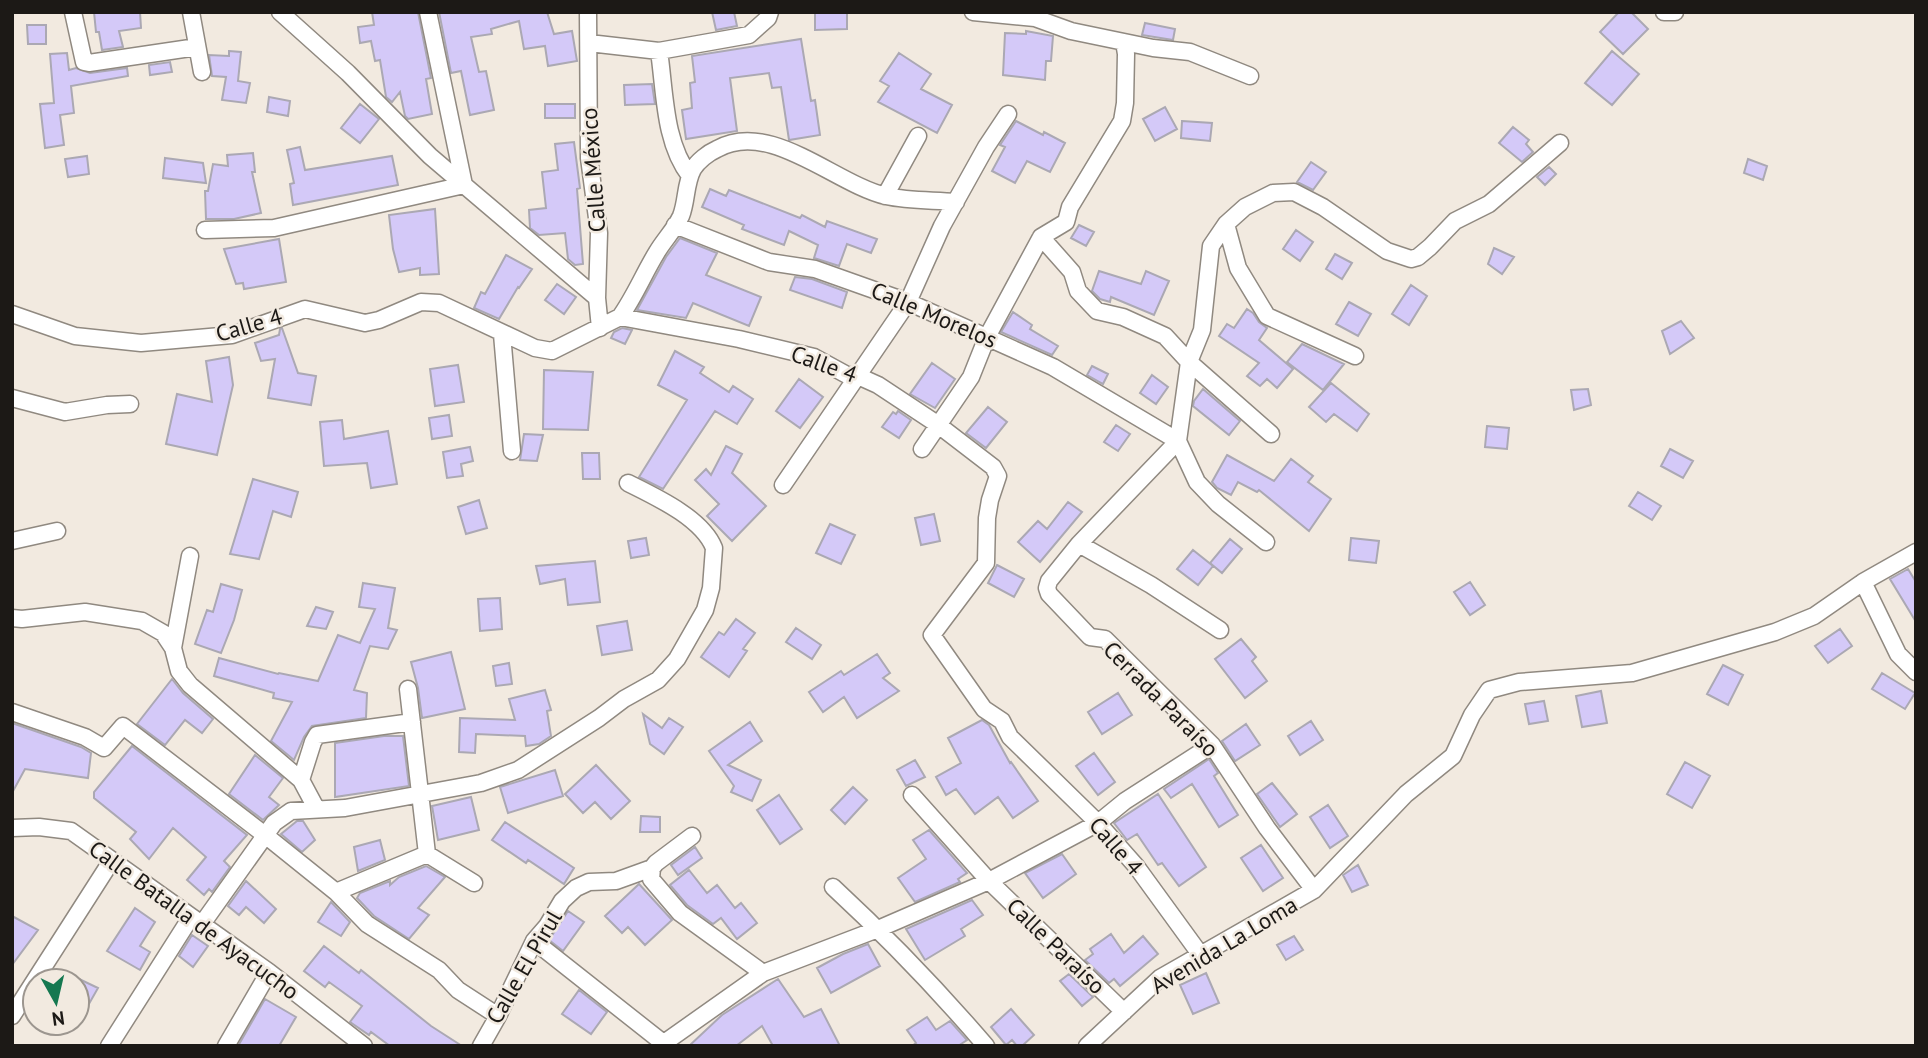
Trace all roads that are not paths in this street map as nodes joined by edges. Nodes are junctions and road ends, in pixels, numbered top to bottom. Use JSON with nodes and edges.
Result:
{"nodes":[{"id":1,"x":73,"y":12,"type":"edge"},
{"id":2,"x":191,"y":12,"type":"edge"},
{"id":3,"x":280,"y":12,"type":"edge"},
{"id":4,"x":428,"y":12,"type":"edge"},
{"id":5,"x":588,"y":12,"type":"edge"},
{"id":6,"x":769,"y":12,"type":"edge"},
{"id":7,"x":973,"y":12,"type":"edge"},
{"id":8,"x":1664,"y":12,"type":"edge"},
{"id":9,"x":1675,"y":12,"type":"edge"},
{"id":10,"x":1124,"y":42,"type":"junction"},
{"id":11,"x":589,"y":43,"type":"junction"},
{"id":12,"x":197,"y":47,"type":"junction"},
{"id":13,"x":659,"y":51,"type":"junction"},
{"id":14,"x":202,"y":72,"type":"dead end"},
{"id":15,"x":1250,"y":76,"type":"dead end"},
{"id":16,"x":1008,"y":114,"type":"dead end"},
{"id":17,"x":918,"y":136,"type":"dead end"},
{"id":18,"x":1560,"y":144,"type":"dead end"},
{"id":19,"x":690,"y":176,"type":"junction"},
{"id":20,"x":464,"y":185,"type":"junction"},
{"id":21,"x":885,"y":196,"type":"junction"},
{"id":22,"x":956,"y":202,"type":"junction"},
{"id":23,"x":1226,"y":224,"type":"junction"},
{"id":24,"x":675,"y":225,"type":"junction"},
{"id":25,"x":205,"y":230,"type":"dead end"},
{"id":26,"x":1041,"y":237,"type":"junction"},
{"id":27,"x":597,"y":298,"type":"junction"},
{"id":28,"x":908,"y":302,"type":"junction"},
{"id":29,"x":12,"y":314,"type":"edge"},
{"id":30,"x":620,"y":317,"type":"junction"},
{"id":31,"x":600,"y":328,"type":"junction"},
{"id":32,"x":502,"y":334,"type":"junction"},
{"id":33,"x":987,"y":337,"type":"junction"},
{"id":34,"x":1355,"y":356,"type":"dead end"},
{"id":35,"x":1189,"y":362,"type":"junction"},
{"id":36,"x":858,"y":376,"type":"junction"},
{"id":37,"x":12,"y":398,"type":"edge"},
{"id":38,"x":131,"y":404,"type":"dead end"},
{"id":39,"x":937,"y":424,"type":"junction"},
{"id":40,"x":1271,"y":434,"type":"dead end"},
{"id":41,"x":1178,"y":441,"type":"junction"},
{"id":42,"x":922,"y":449,"type":"dead end"},
{"id":43,"x":512,"y":451,"type":"dead end"},
{"id":44,"x":628,"y":483,"type":"dead end"},
{"id":45,"x":783,"y":485,"type":"dead end"},
{"id":46,"x":57,"y":531,"type":"dead end"},
{"id":47,"x":12,"y":541,"type":"edge"},
{"id":48,"x":1266,"y":542,"type":"dead end"},
{"id":49,"x":1079,"y":544,"type":"junction"},
{"id":50,"x":1916,"y":552,"type":"edge"},
{"id":51,"x":190,"y":556,"type":"dead end"},
{"id":52,"x":1863,"y":582,"type":"junction"},
{"id":53,"x":12,"y":618,"type":"edge"},
{"id":54,"x":1220,"y":630,"type":"dead end"},
{"id":55,"x":173,"y":648,"type":"junction"},
{"id":56,"x":1916,"y":672,"type":"edge"},
{"id":57,"x":408,"y":689,"type":"dead end"},
{"id":58,"x":12,"y":712,"type":"edge"},
{"id":59,"x":412,"y":722,"type":"junction"},
{"id":60,"x":1212,"y":745,"type":"junction"},
{"id":61,"x":301,"y":780,"type":"junction"},
{"id":62,"x":419,"y":794,"type":"junction"},
{"id":63,"x":912,"y":795,"type":"dead end"},
{"id":64,"x":316,"y":808,"type":"junction"},
{"id":65,"x":1098,"y":823,"type":"junction"},
{"id":66,"x":12,"y":828,"type":"edge"},
{"id":67,"x":265,"y":835,"type":"junction"},
{"id":68,"x":692,"y":836,"type":"dead end"},
{"id":69,"x":427,"y":854,"type":"junction"},
{"id":70,"x":112,"y":860,"type":"junction"},
{"id":71,"x":652,"y":868,"type":"junction"},
{"id":72,"x":989,"y":881,"type":"junction"},
{"id":73,"x":474,"y":883,"type":"dead end"},
{"id":74,"x":833,"y":887,"type":"dead end"},
{"id":75,"x":1314,"y":890,"type":"junction"},
{"id":76,"x":336,"y":892,"type":"junction"},
{"id":77,"x":197,"y":921,"type":"junction"},
{"id":78,"x":878,"y":929,"type":"junction"},
{"id":79,"x":534,"y":941,"type":"junction"},
{"id":80,"x":1200,"y":954,"type":"junction"},
{"id":81,"x":269,"y":972,"type":"junction"},
{"id":82,"x":763,"y":974,"type":"junction"},
{"id":83,"x":1124,"y":1012,"type":"junction"},
{"id":84,"x":12,"y":1016,"type":"edge"},
{"id":85,"x":498,"y":1016,"type":"junction"},
{"id":86,"x":344,"y":1040,"type":"edge"},
{"id":87,"x":666,"y":1044,"type":"edge"},
{"id":88,"x":109,"y":1046,"type":"edge"},
{"id":89,"x":226,"y":1046,"type":"edge"},
{"id":90,"x":364,"y":1046,"type":"edge"},
{"id":91,"x":481,"y":1046,"type":"edge"},
{"id":92,"x":986,"y":1046,"type":"edge"},
{"id":93,"x":1087,"y":1046,"type":"edge"}],
"edges":[{"from":1,"to":12,"type":"street"},
{"from":2,"to":12,"type":"street"},
{"from":3,"to":20,"type":"street"},
{"from":4,"to":20,"type":"street"},
{"from":5,"to":11,"type":"street","name":"Calle México"},
{"from":6,"to":13,"type":"street"},
{"from":7,"to":10,"type":"street"},
{"from":8,"to":9,"type":"street"},
{"from":10,"to":15,"type":"street"},
{"from":10,"to":26,"type":"street"},
{"from":11,"to":13,"type":"street"},
{"from":11,"to":27,"type":"street","name":"Calle México"},
{"from":12,"to":14,"type":"street"},
{"from":13,"to":19,"type":"street"},
{"from":16,"to":22,"type":"street"},
{"from":17,"to":21,"type":"street"},
{"from":18,"to":23,"type":"street"},
{"from":19,"to":21,"type":"street"},
{"from":19,"to":24,"type":"street"},
{"from":20,"to":25,"type":"street"},
{"from":20,"to":27,"type":"street"},
{"from":21,"to":22,"type":"street"},
{"from":22,"to":28,"type":"street"},
{"from":23,"to":34,"type":"street"},
{"from":23,"to":35,"type":"street"},
{"from":24,"to":28,"type":"street","name":"Calle Morelos"},
{"from":24,"to":30,"type":"street"},
{"from":26,"to":33,"type":"street"},
{"from":26,"to":35,"type":"street"},
{"from":27,"to":31,"type":"street","name":"Calle México"},
{"from":28,"to":33,"type":"street","name":"Calle Morelos"},
{"from":28,"to":36,"type":"street"},
{"from":29,"to":32,"type":"street","name":"Calle 4"},
{"from":30,"to":31,"type":"street","name":"Calle 4"},
{"from":30,"to":36,"type":"street","name":"Calle 4"},
{"from":31,"to":32,"type":"street","name":"Calle 4"},
{"from":32,"to":43,"type":"street"},
{"from":33,"to":39,"type":"street"},
{"from":33,"to":41,"type":"street","name":"Calle Morelos"},
{"from":35,"to":40,"type":"street"},
{"from":35,"to":41,"type":"street"},
{"from":36,"to":39,"type":"street","name":"Calle 4"},
{"from":36,"to":45,"type":"street"},
{"from":37,"to":38,"type":"street"},
{"from":39,"to":42,"type":"street"},
{"from":39,"to":65,"type":"street","name":"Calle 4"},
{"from":41,"to":48,"type":"street"},
{"from":41,"to":49,"type":"street"},
{"from":44,"to":62,"type":"street"},
{"from":46,"to":47,"type":"street"},
{"from":49,"to":54,"type":"street"},
{"from":49,"to":60,"type":"street","name":"Cerrada Paraíso"},
{"from":50,"to":52,"type":"street"},
{"from":51,"to":55,"type":"street"},
{"from":52,"to":56,"type":"street"},
{"from":52,"to":75,"type":"street","name":"Avenida La Loma"},
{"from":53,"to":55,"type":"street"},
{"from":55,"to":61,"type":"street"},
{"from":57,"to":59,"type":"street"},
{"from":58,"to":67,"type":"street"},
{"from":59,"to":61,"type":"street"},
{"from":59,"to":62,"type":"street"},
{"from":60,"to":65,"type":"street"},
{"from":60,"to":75,"type":"street","name":"Cerrada Paraíso"},
{"from":61,"to":64,"type":"street"},
{"from":62,"to":64,"type":"street"},
{"from":62,"to":69,"type":"street"},
{"from":63,"to":72,"type":"street"},
{"from":64,"to":67,"type":"street"},
{"from":65,"to":72,"type":"street"},
{"from":65,"to":80,"type":"street","name":"Calle 4"},
{"from":66,"to":70,"type":"street","name":"Calle Batalla de Ayacucho"},
{"from":67,"to":76,"type":"street"},
{"from":67,"to":77,"type":"street"},
{"from":68,"to":71,"type":"street","name":"Calle El Pirul"},
{"from":69,"to":73,"type":"street"},
{"from":69,"to":76,"type":"street"},
{"from":70,"to":77,"type":"street","name":"Calle Batalla de Ayacucho"},
{"from":70,"to":84,"type":"street"},
{"from":71,"to":79,"type":"street","name":"Calle El Pirul"},
{"from":71,"to":82,"type":"street"},
{"from":72,"to":78,"type":"street"},
{"from":72,"to":83,"type":"street","name":"Calle Paraíso"},
{"from":74,"to":78,"type":"street"},
{"from":75,"to":80,"type":"street","name":"Avenida La Loma"},
{"from":76,"to":85,"type":"street"},
{"from":77,"to":81,"type":"street","name":"Calle Batalla de Ayacucho"},
{"from":77,"to":88,"type":"street"},
{"from":78,"to":82,"type":"street"},
{"from":78,"to":92,"type":"street"},
{"from":79,"to":85,"type":"street","name":"Calle El Pirul"},
{"from":79,"to":87,"type":"street"},
{"from":80,"to":83,"type":"street","name":"Avenida La Loma"},
{"from":81,"to":86,"type":"street","name":"Calle Batalla de Ayacucho"},
{"from":81,"to":89,"type":"street"},
{"from":82,"to":87,"type":"street"},
{"from":83,"to":93,"type":"street","name":"Avenida La Loma"},
{"from":85,"to":91,"type":"street","name":"Calle El Pirul"},
{"from":86,"to":90,"type":"street","name":"Calle Batalla de Ayacucho"}]}
